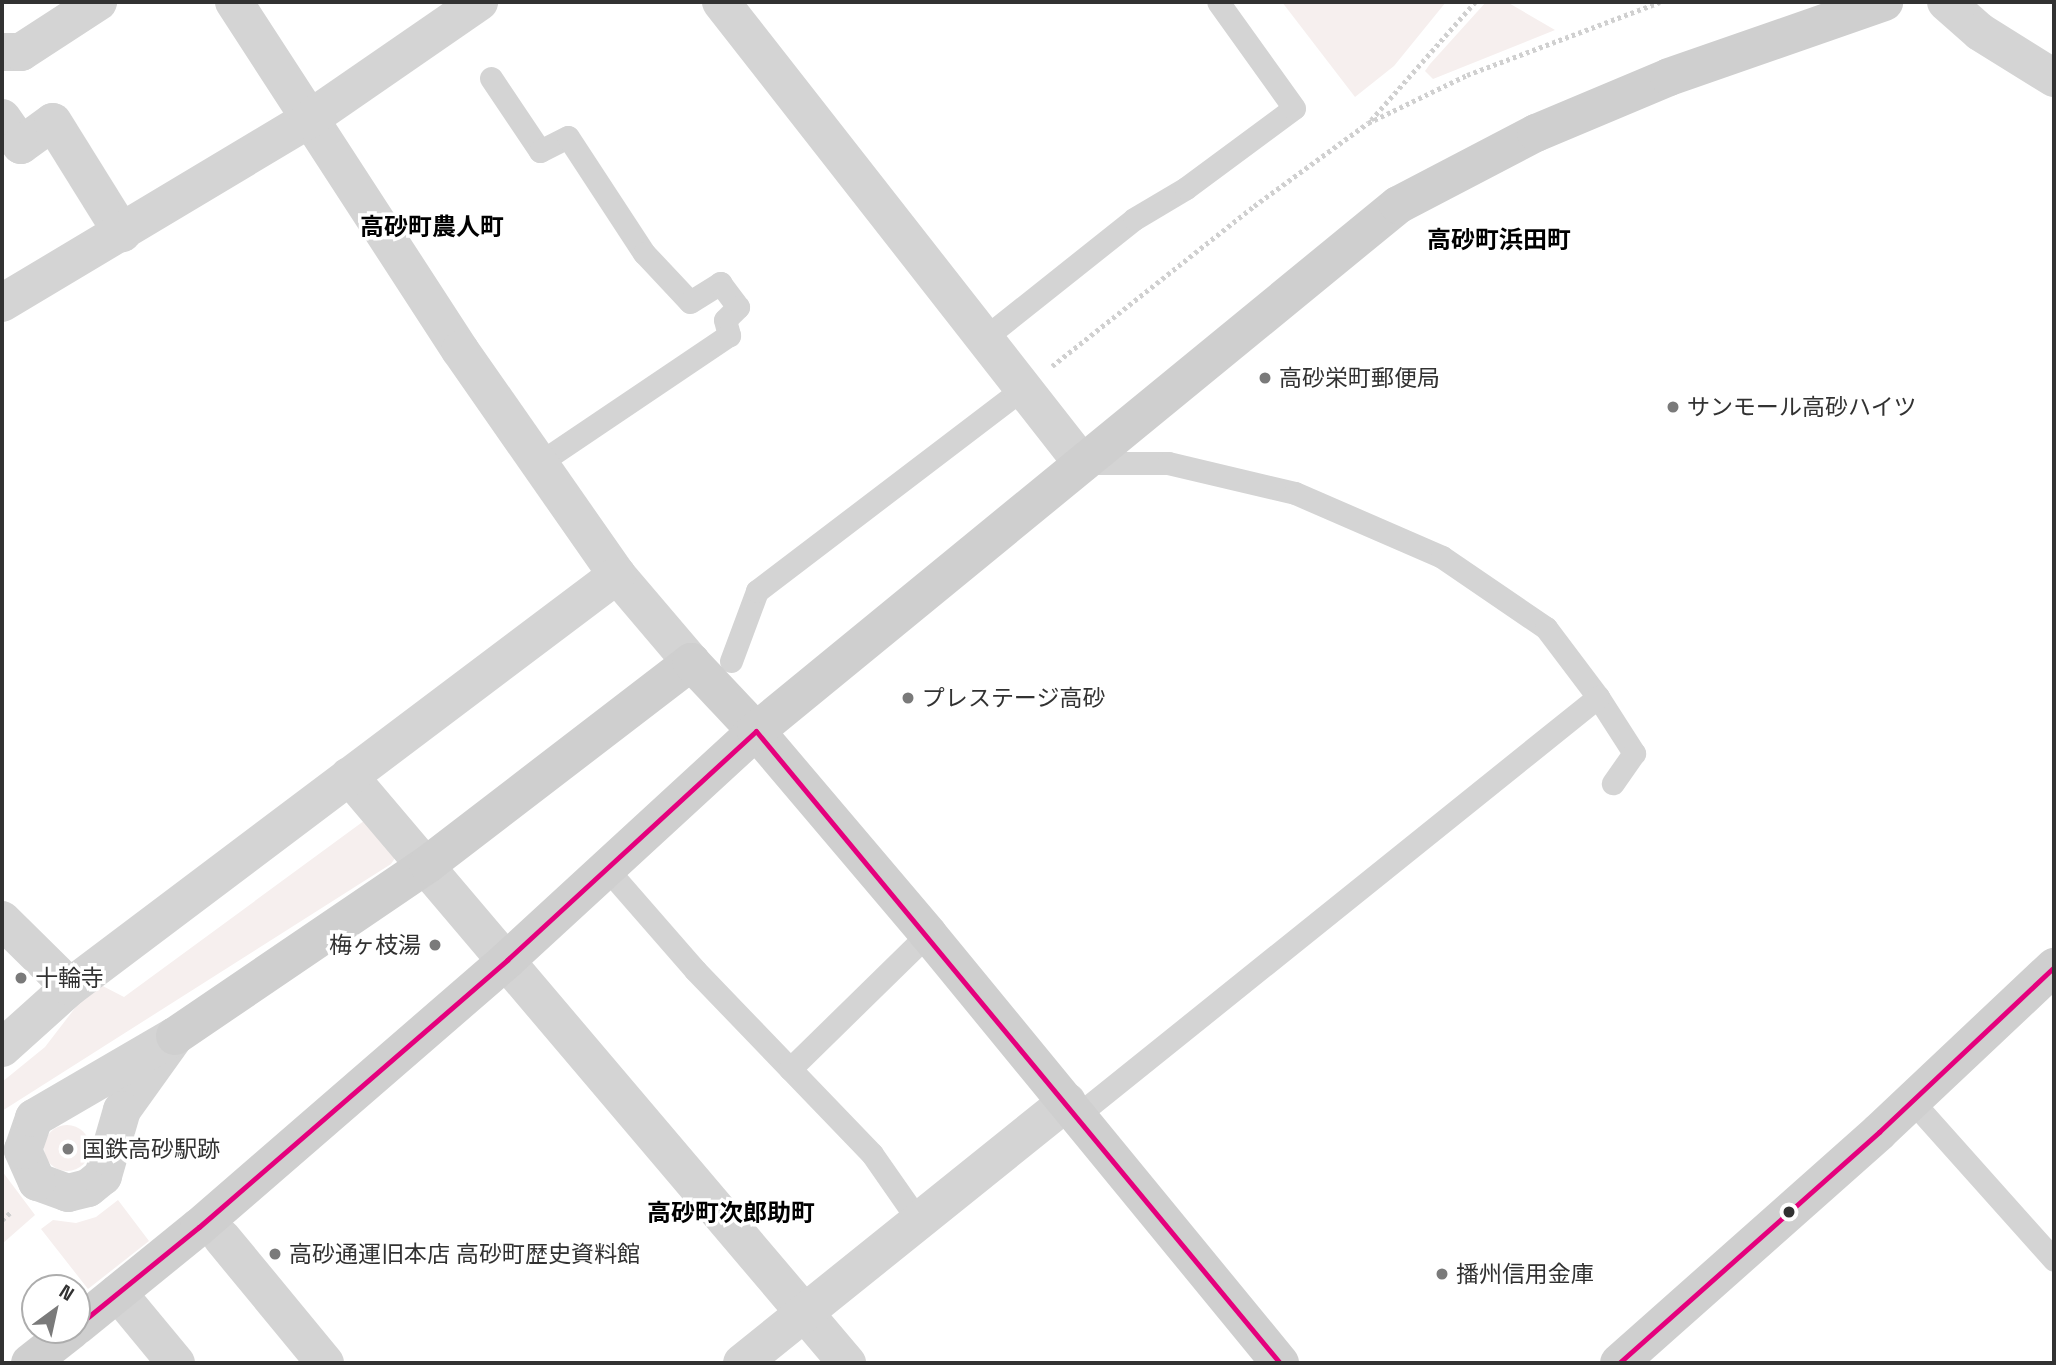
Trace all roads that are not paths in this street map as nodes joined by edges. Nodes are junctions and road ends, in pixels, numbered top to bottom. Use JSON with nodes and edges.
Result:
{"nodes":[{"id":1,"x":98,"y":2,"type":"edge"},
{"id":2,"x":234,"y":2,"type":"edge"},
{"id":3,"x":479,"y":2,"type":"edge"},
{"id":4,"x":721,"y":2,"type":"edge"},
{"id":5,"x":1218,"y":2,"type":"edge"},
{"id":6,"x":1884,"y":2,"type":"edge"},
{"id":7,"x":1946,"y":2,"type":"edge"},
{"id":8,"x":2,"y":52,"type":"edge"},
{"id":9,"x":491,"y":78,"type":"dead end"},
{"id":10,"x":2054,"y":78,"type":"edge"},
{"id":11,"x":2,"y":118,"type":"edge"},
{"id":12,"x":308,"y":120,"type":"junction"},
{"id":13,"x":121,"y":233,"type":"junction"},
{"id":14,"x":2,"y":303,"type":"edge"},
{"id":15,"x":982,"y":340,"type":"junction"},
{"id":16,"x":1021,"y":390,"type":"junction"},
{"id":17,"x":539,"y":463,"type":"junction"},
{"id":18,"x":1082,"y":463,"type":"junction"},
{"id":19,"x":617,"y":575,"type":"junction"},
{"id":20,"x":731,"y":661,"type":"dead end"},
{"id":21,"x":691,"y":662,"type":"junction"},
{"id":22,"x":1598,"y":696,"type":"junction"},
{"id":23,"x":756,"y":731,"type":"junction"},
{"id":24,"x":349,"y":776,"type":"junction"},
{"id":25,"x":1613,"y":783,"type":"dead end"},
{"id":26,"x":428,"y":864,"type":"junction"},
{"id":27,"x":607,"y":869,"type":"junction"},
{"id":28,"x":2,"y":920,"type":"edge"},
{"id":29,"x":928,"y":934,"type":"junction"},
{"id":30,"x":507,"y":960,"type":"junction"},
{"id":31,"x":2054,"y":967,"type":"edge"},
{"id":32,"x":69,"y":987,"type":"junction"},
{"id":33,"x":175,"y":1036,"type":"dead end"},
{"id":34,"x":2,"y":1048,"type":"edge"},
{"id":35,"x":790,"y":1069,"type":"junction"},
{"id":36,"x":1912,"y":1101,"type":"junction"},
{"id":37,"x":1073,"y":1108,"type":"junction"},
{"id":38,"x":918,"y":1220,"type":"junction"},
{"id":39,"x":222,"y":1238,"type":"dead end"},
{"id":40,"x":2054,"y":1260,"type":"edge"},
{"id":41,"x":118,"y":1293,"type":"junction"},
{"id":42,"x":805,"y":1312,"type":"junction"},
{"id":43,"x":91,"y":1315,"type":"edge"},
{"id":44,"x":54,"y":1344,"type":"edge"},
{"id":45,"x":30,"y":1363,"type":"edge"},
{"id":46,"x":176,"y":1363,"type":"edge"},
{"id":47,"x":325,"y":1363,"type":"edge"},
{"id":48,"x":742,"y":1363,"type":"edge"},
{"id":49,"x":847,"y":1363,"type":"edge"},
{"id":50,"x":1280,"y":1363,"type":"edge"},
{"id":51,"x":1619,"y":1363,"type":"edge"}],
"edges":[{"from":1,"to":8,"type":"street"},
{"from":2,"to":12,"type":"street"},
{"from":3,"to":12,"type":"street"},
{"from":4,"to":15,"type":"street"},
{"from":5,"to":15,"type":"lane"},
{"from":6,"to":18,"type":"street"},
{"from":7,"to":10,"type":"street"},
{"from":9,"to":17,"type":"lane"},
{"from":11,"to":13,"type":"street"},
{"from":12,"to":13,"type":"street"},
{"from":12,"to":17,"type":"street"},
{"from":13,"to":14,"type":"street"},
{"from":15,"to":16,"type":"street"},
{"from":16,"to":18,"type":"street"},
{"from":16,"to":20,"type":"lane"},
{"from":17,"to":19,"type":"street"},
{"from":18,"to":22,"type":"lane"},
{"from":18,"to":23,"type":"street"},
{"from":19,"to":21,"type":"street"},
{"from":19,"to":24,"type":"street"},
{"from":21,"to":23,"type":"street"},
{"from":21,"to":26,"type":"street"},
{"from":22,"to":25,"type":"lane"},
{"from":22,"to":37,"type":"lane"},
{"from":23,"to":27,"type":"street"},
{"from":23,"to":29,"type":"street"},
{"from":24,"to":26,"type":"street"},
{"from":24,"to":32,"type":"street"},
{"from":26,"to":30,"type":"street"},
{"from":26,"to":33,"type":"street"},
{"from":27,"to":30,"type":"street"},
{"from":27,"to":35,"type":"lane"},
{"from":28,"to":32,"type":"street"},
{"from":29,"to":35,"type":"lane"},
{"from":29,"to":37,"type":"street"},
{"from":30,"to":41,"type":"street"},
{"from":30,"to":42,"type":"street"},
{"from":31,"to":36,"type":"street"},
{"from":32,"to":34,"type":"street"},
{"from":35,"to":38,"type":"lane"},
{"from":36,"to":40,"type":"lane"},
{"from":36,"to":51,"type":"street"},
{"from":37,"to":38,"type":"street"},
{"from":37,"to":50,"type":"street"},
{"from":38,"to":42,"type":"street"},
{"from":39,"to":47,"type":"street"},
{"from":41,"to":43,"type":"street"},
{"from":41,"to":46,"type":"street"},
{"from":42,"to":48,"type":"street"},
{"from":42,"to":49,"type":"street"},
{"from":44,"to":45,"type":"street"}]}
